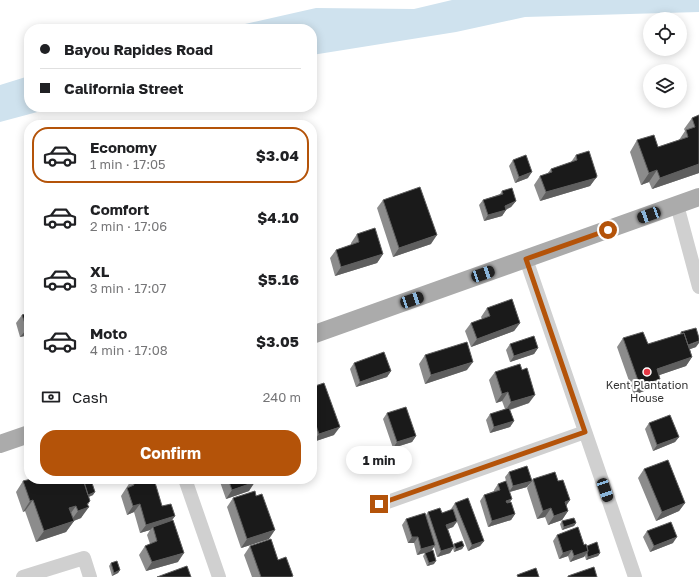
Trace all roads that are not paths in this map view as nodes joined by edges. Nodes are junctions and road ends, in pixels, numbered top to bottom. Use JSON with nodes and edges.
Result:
{"nodes":[{"id":1,"x":699,"y":197,"type":"edge"},
{"id":2,"x":677,"y":205,"type":"junction"},
{"id":3,"x":526,"y":259,"type":"junction"},
{"id":4,"x":699,"y":288,"type":"edge"},
{"id":5,"x":317,"y":333,"type":"edge"},
{"id":6,"x":585,"y":432,"type":"junction"},
{"id":7,"x":24,"y":436,"type":"edge"},
{"id":8,"x":0,"y":444,"type":"edge"},
{"id":9,"x":187,"y":484,"type":"edge"},
{"id":10,"x":379,"y":504,"type":"dead end"},
{"id":11,"x":23,"y":577,"type":"edge"},
{"id":12,"x":90,"y":577,"type":"edge"},
{"id":13,"x":219,"y":577,"type":"edge"},
{"id":14,"x":635,"y":577,"type":"edge"}],
"edges":[{"from":1,"to":2,"type":"main road"},
{"from":2,"to":3,"type":"main road"},
{"from":2,"to":4,"type":"street"},
{"from":3,"to":5,"type":"main road"},
{"from":3,"to":6,"type":"street"},
{"from":6,"to":10,"type":"street"},
{"from":6,"to":14,"type":"street"},
{"from":7,"to":8,"type":"main road"},
{"from":9,"to":13,"type":"street"},
{"from":11,"to":12,"type":"street"}]}
